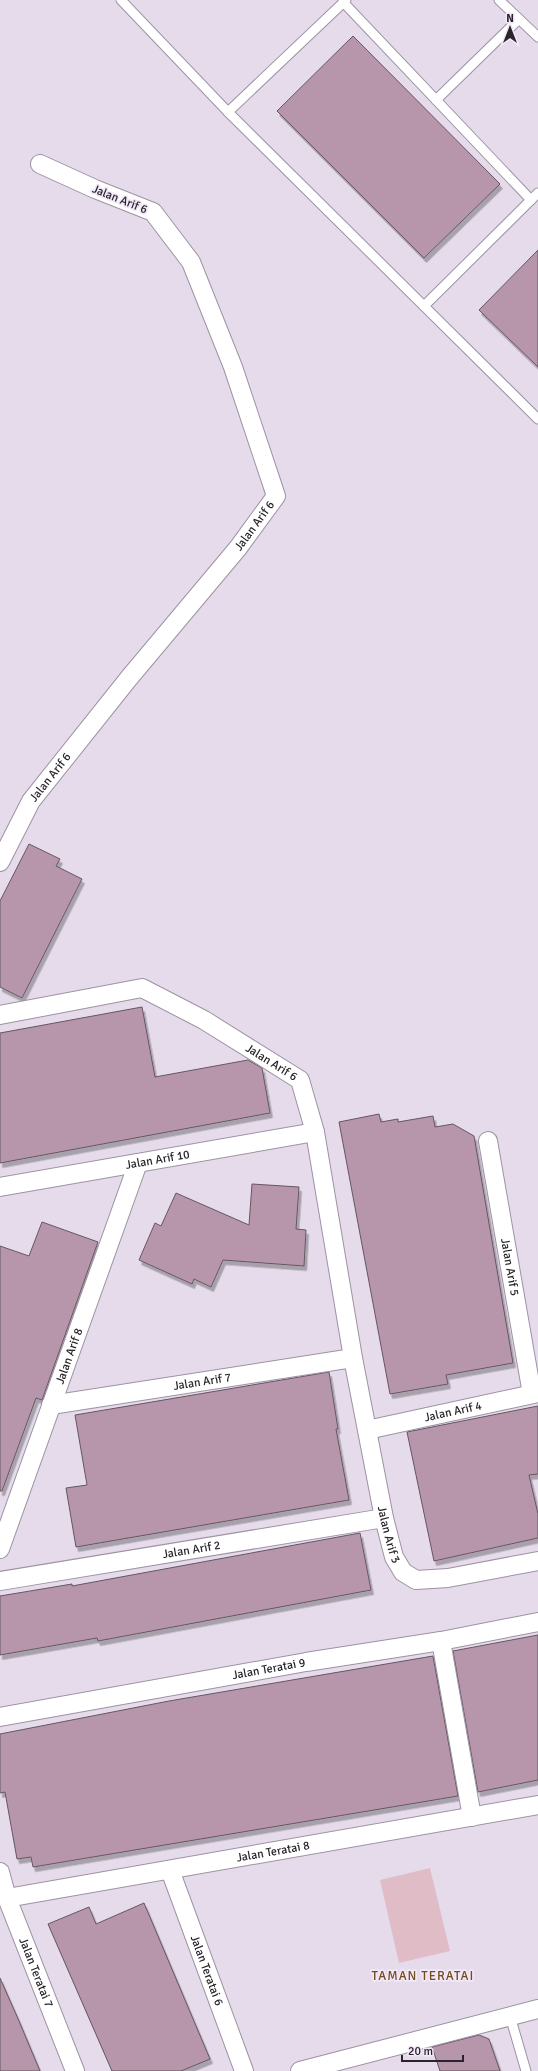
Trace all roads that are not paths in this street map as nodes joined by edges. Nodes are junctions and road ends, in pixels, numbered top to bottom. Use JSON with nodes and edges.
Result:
{"nodes":[{"id":1,"x":121,"y":0,"type":"edge"},
{"id":2,"x":499,"y":0,"type":"edge"},
{"id":3,"x":344,"y":1,"type":"edge"},
{"id":4,"x":520,"y":19,"type":"junction"},
{"id":5,"x":538,"y":37,"type":"edge"},
{"id":6,"x":436,"y":100,"type":"junction"},
{"id":7,"x":228,"y":112,"type":"junction"},
{"id":8,"x":40,"y":164,"type":"dead end"},
{"id":9,"x":535,"y":197,"type":"edge"},
{"id":10,"x":424,"y":306,"type":"junction"},
{"id":11,"x":538,"y":419,"type":"edge"},
{"id":12,"x":0,"y":862,"type":"edge"},
{"id":13,"x":0,"y":1015,"type":"edge"},
{"id":14,"x":316,"y":1132,"type":"junction"},
{"id":15,"x":488,"y":1141,"type":"dead end"},
{"id":16,"x":138,"y":1163,"type":"junction"},
{"id":17,"x":0,"y":1187,"type":"edge"},
{"id":18,"x":353,"y":1358,"type":"junction"},
{"id":19,"x":535,"y":1394,"type":"edge"},
{"id":20,"x":51,"y":1405,"type":"junction"},
{"id":21,"x":367,"y":1430,"type":"junction"},
{"id":22,"x":384,"y":1518,"type":"junction"},
{"id":23,"x":0,"y":1549,"type":"edge"},
{"id":24,"x":538,"y":1561,"type":"edge"},
{"id":25,"x":0,"y":1581,"type":"edge"},
{"id":26,"x":538,"y":1622,"type":"edge"},
{"id":27,"x":441,"y":1641,"type":"junction"},
{"id":28,"x":0,"y":1717,"type":"edge"},
{"id":29,"x":538,"y":1805,"type":"edge"},
{"id":30,"x":472,"y":1817,"type":"junction"},
{"id":31,"x":170,"y":1870,"type":"junction"},
{"id":32,"x":0,"y":1872,"type":"edge"},
{"id":33,"x":8,"y":1898,"type":"junction"},
{"id":34,"x":538,"y":2009,"type":"edge"},
{"id":35,"x":510,"y":2016,"type":"junction"},
{"id":36,"x":75,"y":2071,"type":"edge"},
{"id":37,"x":244,"y":2071,"type":"edge"},
{"id":38,"x":300,"y":2071,"type":"edge"},
{"id":39,"x":526,"y":2071,"type":"edge"}],
"edges":[{"from":1,"to":7,"type":"lane"},
{"from":2,"to":4,"type":"lane"},
{"from":3,"to":6,"type":"lane"},
{"from":3,"to":7,"type":"lane"},
{"from":4,"to":5,"type":"lane"},
{"from":4,"to":6,"type":"lane"},
{"from":6,"to":9,"type":"lane"},
{"from":7,"to":10,"type":"lane"},
{"from":8,"to":12,"type":"street","name":"Jalan Arif 6"},
{"from":9,"to":10,"type":"lane"},
{"from":10,"to":11,"type":"lane"},
{"from":13,"to":14,"type":"street","name":"Jalan Arif 6"},
{"from":14,"to":16,"type":"street","name":"Jalan Arif 10"},
{"from":14,"to":18,"type":"street","name":"Jalan Arif 6"},
{"from":15,"to":19,"type":"street","name":"Jalan Arif 5"},
{"from":16,"to":17,"type":"street","name":"Jalan Arif 10"},
{"from":16,"to":20,"type":"street","name":"Jalan Arif 8"},
{"from":18,"to":20,"type":"street","name":"Jalan Arif 7"},
{"from":18,"to":21,"type":"street","name":"Jalan Arif 3"},
{"from":19,"to":21,"type":"street","name":"Jalan Arif 4"},
{"from":20,"to":23,"type":"street","name":"Jalan Arif 8"},
{"from":21,"to":22,"type":"street","name":"Jalan Arif 3"},
{"from":22,"to":24,"type":"street","name":"Jalan Arif 3"},
{"from":22,"to":25,"type":"street","name":"Jalan Arif 2"},
{"from":26,"to":27,"type":"street","name":"Jalan Teratai 9"},
{"from":27,"to":28,"type":"street","name":"Jalan Teratai 9"},
{"from":27,"to":30,"type":"street"},
{"from":29,"to":30,"type":"street","name":"Jalan Teratai 8"},
{"from":30,"to":31,"type":"street","name":"Jalan Teratai 8"},
{"from":31,"to":33,"type":"street","name":"Jalan Teratai 8"},
{"from":31,"to":37,"type":"street","name":"Jalan Teratai 6"},
{"from":32,"to":33,"type":"street","name":"Jalan Teratai 7"},
{"from":33,"to":36,"type":"street","name":"Jalan Teratai 7"},
{"from":34,"to":35,"type":"street"},
{"from":35,"to":38,"type":"street"},
{"from":35,"to":39,"type":"lane"}]}
